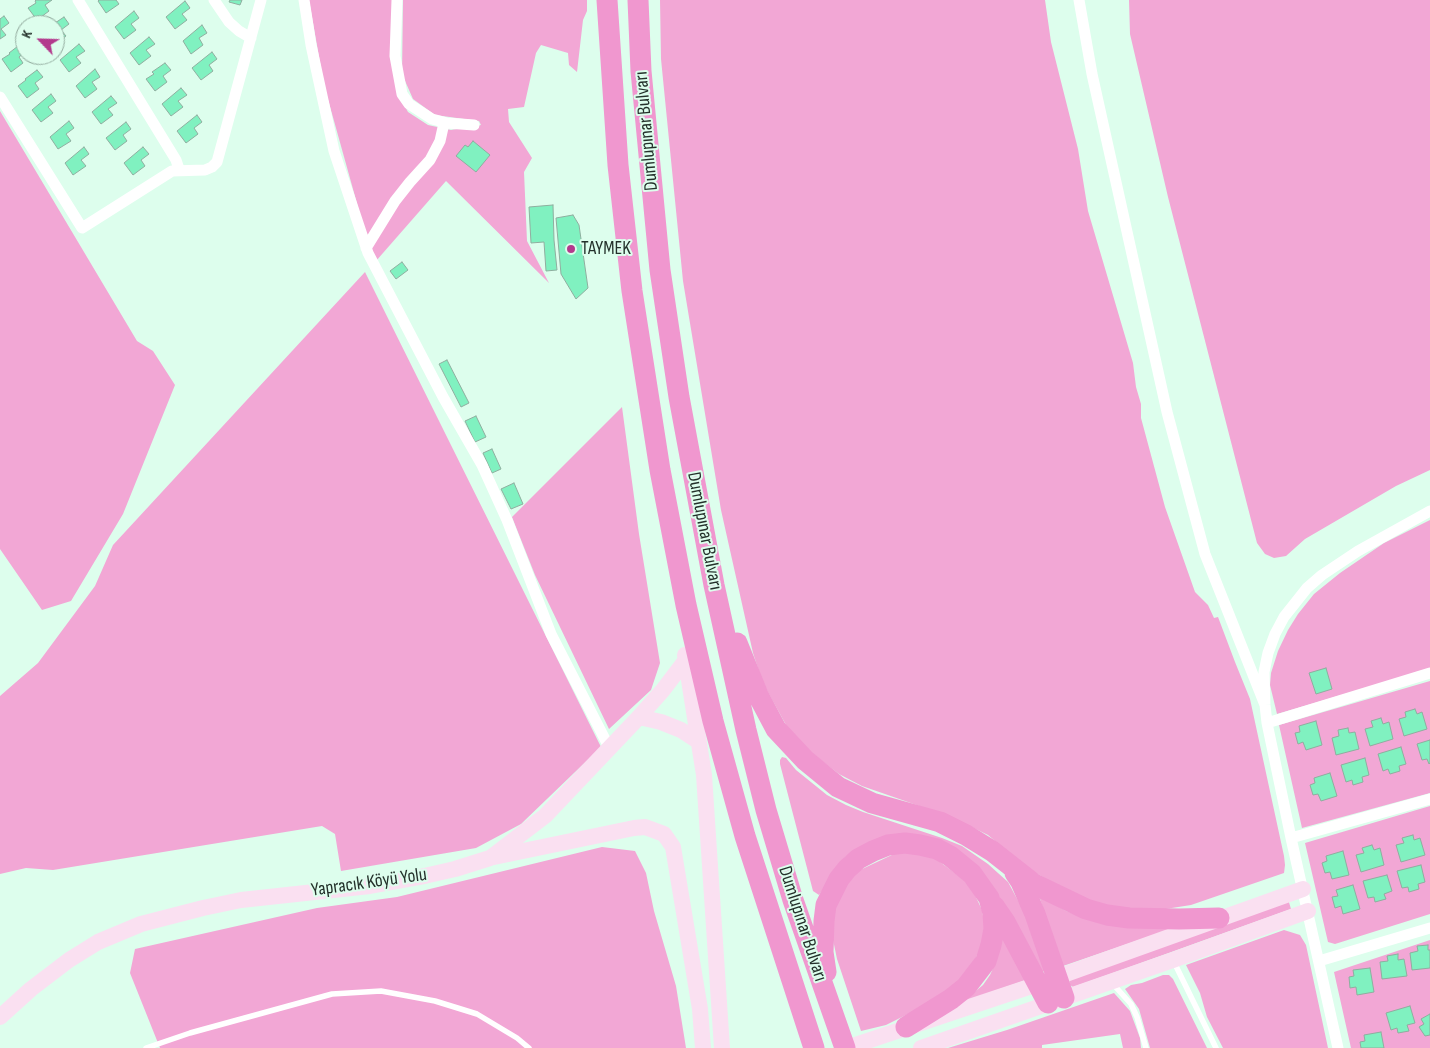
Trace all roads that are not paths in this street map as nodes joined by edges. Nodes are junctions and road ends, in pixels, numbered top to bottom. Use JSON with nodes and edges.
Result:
{"nodes":[{"id":1,"x":78,"y":0,"type":"edge"},
{"id":2,"x":214,"y":0,"type":"edge"},
{"id":3,"x":262,"y":0,"type":"edge"},
{"id":4,"x":304,"y":0,"type":"edge"},
{"id":5,"x":397,"y":0,"type":"edge"},
{"id":6,"x":607,"y":0,"type":"edge"},
{"id":7,"x":638,"y":0,"type":"edge"},
{"id":8,"x":1079,"y":0,"type":"edge"},
{"id":9,"x":251,"y":38,"type":"junction"},
{"id":10,"x":0,"y":96,"type":"edge"},
{"id":11,"x":444,"y":123,"type":"junction"},
{"id":12,"x":474,"y":125,"type":"dead end"},
{"id":13,"x":179,"y":170,"type":"junction"},
{"id":14,"x":366,"y":248,"type":"junction"},
{"id":15,"x":1430,"y":511,"type":"edge"},
{"id":16,"x":714,"y":585,"type":"junction"},
{"id":17,"x":686,"y":605,"type":"junction"},
{"id":18,"x":685,"y":661,"type":"junction"},
{"id":19,"x":1430,"y":673,"type":"edge"},
{"id":20,"x":1265,"y":705,"type":"junction"},
{"id":21,"x":639,"y":717,"type":"junction"},
{"id":22,"x":1267,"y":722,"type":"junction"},
{"id":23,"x":698,"y":741,"type":"junction"},
{"id":24,"x":610,"y":749,"type":"junction"},
{"id":25,"x":1430,"y":799,"type":"edge"},
{"id":26,"x":1291,"y":838,"type":"junction"},
{"id":27,"x":490,"y":858,"type":"junction"},
{"id":28,"x":1008,"y":865,"type":"junction"},
{"id":29,"x":1303,"y":889,"type":"junction"},
{"id":30,"x":988,"y":898,"type":"junction"},
{"id":31,"x":1308,"y":911,"type":"junction"},
{"id":32,"x":1219,"y":918,"type":"junction"},
{"id":33,"x":1430,"y":928,"type":"edge"},
{"id":34,"x":1173,"y":960,"type":"junction"},
{"id":35,"x":1319,"y":961,"type":"junction"},
{"id":36,"x":1048,"y":980,"type":"junction"},
{"id":37,"x":1110,"y":981,"type":"junction"},
{"id":38,"x":1056,"y":1001,"type":"junction"},
{"id":39,"x":832,"y":1014,"type":"junction"},
{"id":40,"x":0,"y":1017,"type":"edge"},
{"id":41,"x":906,"y":1027,"type":"junction"},
{"id":42,"x":146,"y":1048,"type":"edge"},
{"id":43,"x":529,"y":1048,"type":"edge"},
{"id":44,"x":702,"y":1048,"type":"edge"},
{"id":45,"x":722,"y":1048,"type":"edge"},
{"id":46,"x":814,"y":1048,"type":"edge"},
{"id":47,"x":845,"y":1048,"type":"edge"},
{"id":48,"x":921,"y":1048,"type":"edge"},
{"id":49,"x":1146,"y":1048,"type":"edge"},
{"id":50,"x":1216,"y":1048,"type":"edge"},
{"id":51,"x":1338,"y":1048,"type":"edge"}],
"edges":[{"from":1,"to":13,"type":"street"},
{"from":2,"to":9,"type":"street"},
{"from":3,"to":9,"type":"street"},
{"from":4,"to":14,"type":"street"},
{"from":5,"to":11,"type":"street"},
{"from":6,"to":17,"type":"highway","name":"Dumlupınar Bulvarı"},
{"from":7,"to":16,"type":"highway","name":"Dumlupınar Bulvarı"},
{"from":8,"to":20,"type":"street"},
{"from":9,"to":13,"type":"street"},
{"from":10,"to":13,"type":"street"},
{"from":11,"to":12,"type":"street"},
{"from":11,"to":14,"type":"street"},
{"from":14,"to":24,"type":"street"},
{"from":15,"to":20,"type":"street"},
{"from":16,"to":28,"type":"highway"},
{"from":16,"to":39,"type":"highway","name":"Dumlupınar Bulvarı"},
{"from":17,"to":18,"type":"main road"},
{"from":17,"to":46,"type":"highway","name":"Dumlupınar Bulvarı"},
{"from":18,"to":21,"type":"main road","name":"Yapracık Köyü Yolu"},
{"from":18,"to":23,"type":"main road"},
{"from":19,"to":22,"type":"street"},
{"from":20,"to":22,"type":"street"},
{"from":21,"to":23,"type":"main road"},
{"from":21,"to":24,"type":"main road","name":"Yapracık Köyü Yolu"},
{"from":22,"to":26,"type":"street"},
{"from":23,"to":45,"type":"main road"},
{"from":24,"to":27,"type":"main road","name":"Yapracık Köyü Yolu"},
{"from":25,"to":26,"type":"street"},
{"from":26,"to":29,"type":"street"},
{"from":27,"to":40,"type":"main road","name":"Yapracık Köyü Yolu"},
{"from":27,"to":44,"type":"main road"},
{"from":28,"to":32,"type":"highway"},
{"from":28,"to":36,"type":"highway"},
{"from":29,"to":31,"type":"street"},
{"from":29,"to":32,"type":"main road"},
{"from":30,"to":36,"type":"highway"},
{"from":30,"to":39,"type":"highway"},
{"from":30,"to":41,"type":"highway"},
{"from":31,"to":34,"type":"main road"},
{"from":31,"to":35,"type":"street"},
{"from":32,"to":36,"type":"main road"},
{"from":33,"to":35,"type":"street"},
{"from":34,"to":37,"type":"main road"},
{"from":34,"to":50,"type":"lane"},
{"from":35,"to":51,"type":"street"},
{"from":36,"to":38,"type":"highway"},
{"from":36,"to":41,"type":"main road"},
{"from":37,"to":38,"type":"main road"},
{"from":37,"to":49,"type":"lane"},
{"from":38,"to":48,"type":"main road"},
{"from":39,"to":47,"type":"highway","name":"Dumlupınar Bulvarı"},
{"from":41,"to":47,"type":"main road"},
{"from":42,"to":43,"type":"lane"}]}
